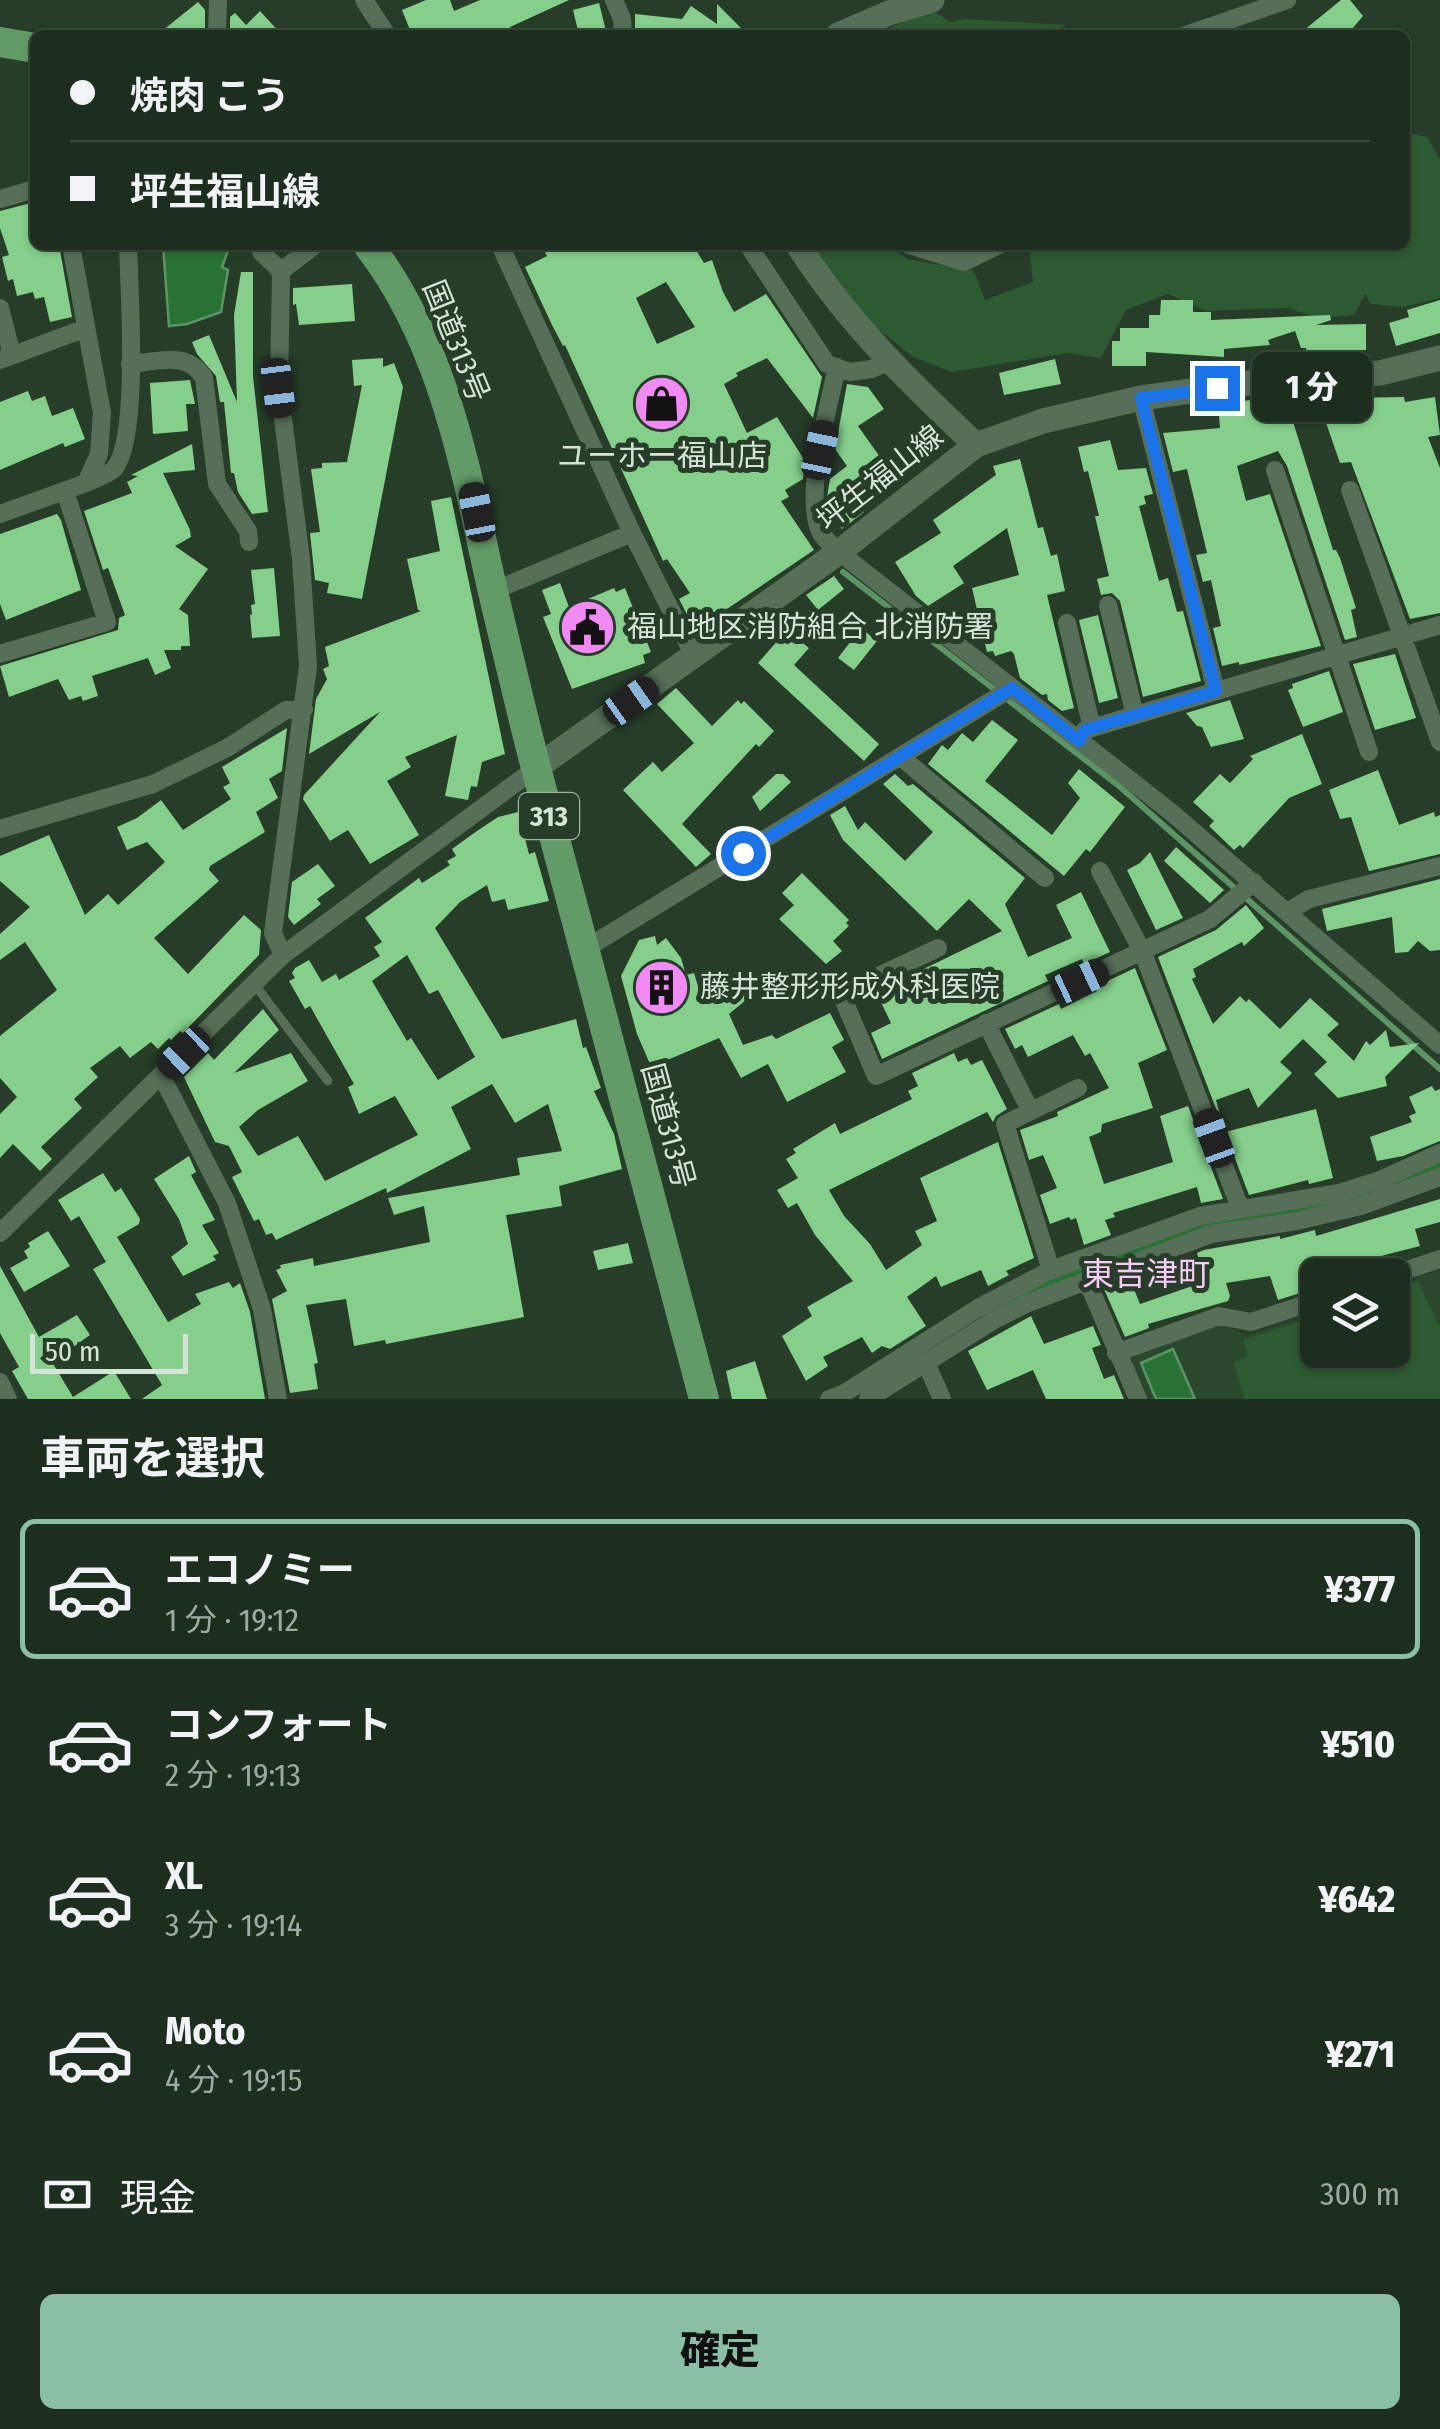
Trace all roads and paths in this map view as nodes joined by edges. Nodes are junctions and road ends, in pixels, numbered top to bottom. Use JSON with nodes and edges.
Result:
{"nodes":[{"id":1,"x":218,"y":0,"type":"edge"},
{"id":2,"x":364,"y":0,"type":"edge"},
{"id":3,"x":614,"y":0,"type":"edge"},
{"id":4,"x":932,"y":0,"type":"edge"},
{"id":5,"x":1287,"y":0,"type":"edge"},
{"id":6,"x":217,"y":30,"type":"edge"},
{"id":7,"x":384,"y":30,"type":"edge"},
{"id":8,"x":622,"y":30,"type":"edge"},
{"id":9,"x":850,"y":30,"type":"edge"},
{"id":10,"x":1200,"y":30,"type":"edge"},
{"id":11,"x":0,"y":42,"type":"edge"},
{"id":12,"x":30,"y":47,"type":"edge"},
{"id":13,"x":30,"y":190,"type":"edge"},
{"id":14,"x":0,"y":199,"type":"edge"},
{"id":15,"x":72,"y":250,"type":"edge"},
{"id":16,"x":128,"y":250,"type":"edge"},
{"id":17,"x":260,"y":250,"type":"edge"},
{"id":18,"x":308,"y":250,"type":"edge"},
{"id":19,"x":372,"y":250,"type":"edge"},
{"id":20,"x":502,"y":250,"type":"edge"},
{"id":21,"x":751,"y":250,"type":"edge"},
{"id":22,"x":801,"y":250,"type":"edge"},
{"id":23,"x":926,"y":250,"type":"edge"},
{"id":24,"x":989,"y":250,"type":"edge"},
{"id":25,"x":280,"y":271,"type":"junction"},
{"id":26,"x":0,"y":308,"type":"edge"},
{"id":27,"x":86,"y":328,"type":"junction"},
{"id":28,"x":6,"y":357,"type":"edge"},
{"id":29,"x":1440,"y":358,"type":"edge"},
{"id":30,"x":888,"y":362,"type":"junction"},
{"id":31,"x":130,"y":364,"type":"junction"},
{"id":32,"x":837,"y":367,"type":"junction"},
{"id":33,"x":1141,"y":398,"type":"junction"},
{"id":34,"x":976,"y":445,"type":"junction"},
{"id":35,"x":1275,"y":470,"type":"dead end"},
{"id":36,"x":86,"y":483,"type":"junction"},
{"id":37,"x":65,"y":490,"type":"junction"},
{"id":38,"x":1350,"y":490,"type":"dead end"},
{"id":39,"x":0,"y":514,"type":"edge"},
{"id":40,"x":632,"y":533,"type":"junction"},
{"id":41,"x":249,"y":542,"type":"dead end"},
{"id":42,"x":839,"y":552,"type":"junction"},
{"id":43,"x":493,"y":591,"type":"junction"},
{"id":44,"x":1108,"y":605,"type":"dead end"},
{"id":45,"x":1068,"y":622,"type":"dead end"},
{"id":46,"x":1440,"y":626,"type":"edge"},
{"id":47,"x":1402,"y":637,"type":"junction"},
{"id":48,"x":0,"y":654,"type":"edge"},
{"id":49,"x":694,"y":656,"type":"junction"},
{"id":50,"x":1336,"y":656,"type":"junction"},
{"id":51,"x":1011,"y":689,"type":"junction"},
{"id":52,"x":1216,"y":691,"type":"junction"},
{"id":53,"x":304,"y":708,"type":"junction"},
{"id":54,"x":1135,"y":715,"type":"junction"},
{"id":55,"x":1086,"y":734,"type":"junction"},
{"id":56,"x":1440,"y":742,"type":"edge"},
{"id":57,"x":1370,"y":752,"type":"dead end"},
{"id":58,"x":900,"y":757,"type":"junction"},
{"id":59,"x":536,"y":768,"type":"junction"},
{"id":60,"x":0,"y":828,"type":"edge"},
{"id":61,"x":1440,"y":866,"type":"edge"},
{"id":62,"x":1100,"y":870,"type":"dead end"},
{"id":63,"x":1045,"y":878,"type":"dead end"},
{"id":64,"x":1252,"y":884,"type":"junction"},
{"id":65,"x":1289,"y":911,"type":"junction"},
{"id":66,"x":938,"y":948,"type":"dead end"},
{"id":67,"x":585,"y":949,"type":"junction"},
{"id":68,"x":1143,"y":952,"type":"junction"},
{"id":69,"x":283,"y":955,"type":"junction"},
{"id":70,"x":255,"y":984,"type":"junction"},
{"id":71,"x":986,"y":1023,"type":"junction"},
{"id":72,"x":1440,"y":1045,"type":"edge"},
{"id":73,"x":160,"y":1075,"type":"junction"},
{"id":74,"x":328,"y":1081,"type":"dead end"},
{"id":75,"x":1078,"y":1088,"type":"dead end"},
{"id":76,"x":1030,"y":1110,"type":"junction"},
{"id":77,"x":1440,"y":1153,"type":"edge"},
{"id":78,"x":1440,"y":1177,"type":"edge"},
{"id":79,"x":1240,"y":1208,"type":"junction"},
{"id":80,"x":0,"y":1233,"type":"edge"},
{"id":81,"x":1440,"y":1259,"type":"edge"},
{"id":82,"x":1410,"y":1269,"type":"edge"},
{"id":83,"x":1051,"y":1270,"type":"junction"},
{"id":84,"x":1087,"y":1281,"type":"junction"},
{"id":85,"x":1300,"y":1306,"type":"edge"},
{"id":86,"x":1116,"y":1353,"type":"junction"},
{"id":87,"x":926,"y":1363,"type":"junction"},
{"id":88,"x":0,"y":1382,"type":"edge"},
{"id":89,"x":8,"y":1399,"type":"edge"},
{"id":90,"x":278,"y":1399,"type":"edge"},
{"id":91,"x":704,"y":1399,"type":"edge"},
{"id":92,"x":829,"y":1399,"type":"edge"},
{"id":93,"x":868,"y":1399,"type":"edge"},
{"id":94,"x":942,"y":1399,"type":"edge"},
{"id":95,"x":1138,"y":1399,"type":"edge"}],
"edges":[{"from":1,"to":6,"type":"street"},
{"from":2,"to":7,"type":"street"},
{"from":3,"to":8,"type":"street"},
{"from":4,"to":9,"type":"main road"},
{"from":5,"to":10,"type":"street"},
{"from":11,"to":12,"type":"highway"},
{"from":13,"to":14,"type":"street"},
{"from":15,"to":27,"type":"street"},
{"from":16,"to":31,"type":"street"},
{"from":17,"to":25,"type":"street"},
{"from":18,"to":25,"type":"street"},
{"from":19,"to":43,"type":"highway","name":"国道313号","number":"313"},
{"from":20,"to":40,"type":"street"},
{"from":21,"to":32,"type":"street"},
{"from":22,"to":30,"type":"main road"},
{"from":23,"to":24,"type":"street"},
{"from":25,"to":53,"type":"street"},
{"from":26,"to":28,"type":"street"},
{"from":27,"to":28,"type":"street"},
{"from":27,"to":36,"type":"street"},
{"from":29,"to":33,"type":"main road","name":"坪生福山線"},
{"from":30,"to":32,"type":"street"},
{"from":30,"to":34,"type":"main road"},
{"from":31,"to":36,"type":"street"},
{"from":31,"to":41,"type":"street"},
{"from":32,"to":42,"type":"street"},
{"from":33,"to":34,"type":"main road","name":"坪生福山線"},
{"from":33,"to":52,"type":"street"},
{"from":34,"to":42,"type":"main road","name":"坪生福山線"},
{"from":35,"to":50,"type":"street"},
{"from":36,"to":37,"type":"street"},
{"from":37,"to":39,"type":"street"},
{"from":37,"to":48,"type":"street"},
{"from":38,"to":47,"type":"street"},
{"from":40,"to":43,"type":"street"},
{"from":40,"to":49,"type":"street"},
{"from":42,"to":49,"type":"main road","name":"坪生福山線"},
{"from":42,"to":51,"type":"street"},
{"from":43,"to":59,"type":"highway","name":"国道313号","number":"313"},
{"from":44,"to":54,"type":"street"},
{"from":45,"to":55,"type":"street"},
{"from":46,"to":47,"type":"street"},
{"from":47,"to":50,"type":"street"},
{"from":47,"to":56,"type":"street"},
{"from":49,"to":59,"type":"main road","name":"坪生福山線"},
{"from":50,"to":52,"type":"street"},
{"from":50,"to":57,"type":"street"},
{"from":51,"to":55,"type":"street"},
{"from":51,"to":58,"type":"street"},
{"from":52,"to":54,"type":"street"},
{"from":53,"to":60,"type":"street"},
{"from":53,"to":69,"type":"street"},
{"from":54,"to":55,"type":"street"},
{"from":55,"to":64,"type":"street"},
{"from":58,"to":63,"type":"street"},
{"from":58,"to":67,"type":"street"},
{"from":59,"to":67,"type":"highway","name":"国道313号","number":"313"},
{"from":59,"to":69,"type":"street"},
{"from":61,"to":65,"type":"street"},
{"from":62,"to":68,"type":"street"},
{"from":64,"to":65,"type":"street"},
{"from":64,"to":68,"type":"street"},
{"from":65,"to":72,"type":"street"},
{"from":66,"to":71,"type":"street"},
{"from":67,"to":91,"type":"highway","name":"国道313号","number":"313"},
{"from":68,"to":71,"type":"street"},
{"from":68,"to":79,"type":"street"},
{"from":69,"to":70,"type":"street"},
{"from":70,"to":73,"type":"street"},
{"from":70,"to":74,"type":"lane"},
{"from":71,"to":76,"type":"street"},
{"from":73,"to":80,"type":"street"},
{"from":73,"to":90,"type":"street"},
{"from":75,"to":76,"type":"street"},
{"from":76,"to":83,"type":"street"},
{"from":77,"to":79,"type":"street"},
{"from":78,"to":84,"type":"street"},
{"from":79,"to":83,"type":"street"},
{"from":81,"to":82,"type":"street"},
{"from":83,"to":92,"type":"street"},
{"from":84,"to":86,"type":"street"},
{"from":84,"to":87,"type":"street"},
{"from":85,"to":86,"type":"street"},
{"from":86,"to":95,"type":"street"},
{"from":87,"to":93,"type":"street"},
{"from":87,"to":94,"type":"street"},
{"from":88,"to":89,"type":"street"}]}
